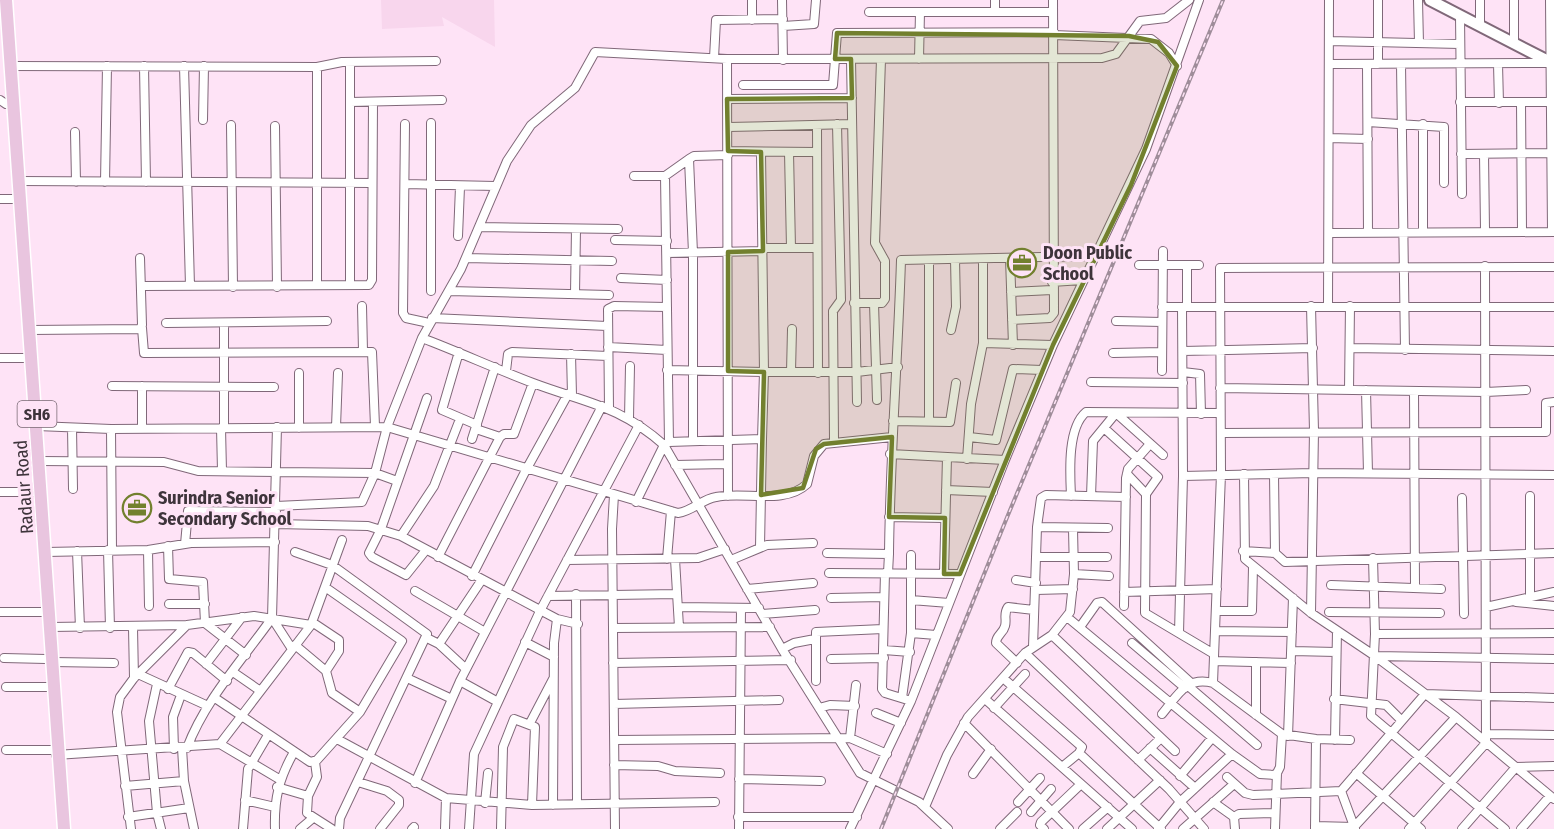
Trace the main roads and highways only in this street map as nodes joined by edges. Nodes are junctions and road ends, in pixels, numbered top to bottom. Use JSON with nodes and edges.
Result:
{"nodes":[{"id":1,"x":6,"y":0,"type":"edge"},
{"id":2,"x":0,"y":1,"type":"edge"},
{"id":3,"x":3,"y":102,"type":"edge"},
{"id":4,"x":29,"y":358,"type":"junction"},
{"id":5,"x":50,"y":660,"type":"junction"},
{"id":6,"x":55,"y":753,"type":"junction"},
{"id":7,"x":59,"y":829,"type":"edge"},
{"id":8,"x":64,"y":829,"type":"edge"}],
"edges":[{"from":1,"to":4,"type":"main road","name":"Radaur Road","number":"SH6"},
{"from":2,"to":3,"type":"main road","name":"Radaur Road","number":"SH6"},
{"from":3,"to":4,"type":"main road","name":"Radaur Road","number":"SH6"},
{"from":4,"to":5,"type":"main road","name":"Radaur Road","number":"SH6"},
{"from":4,"to":5,"type":"main road","name":"Radaur Road","number":"SH6"},
{"from":5,"to":6,"type":"main road","name":"Radaur Road","number":"SH6"},
{"from":5,"to":6,"type":"main road","name":"Radaur Road","number":"SH6"},
{"from":6,"to":7,"type":"main road","name":"Radaur Road","number":"SH6"},
{"from":6,"to":8,"type":"main road","name":"Radaur Road","number":"SH6"}]}
